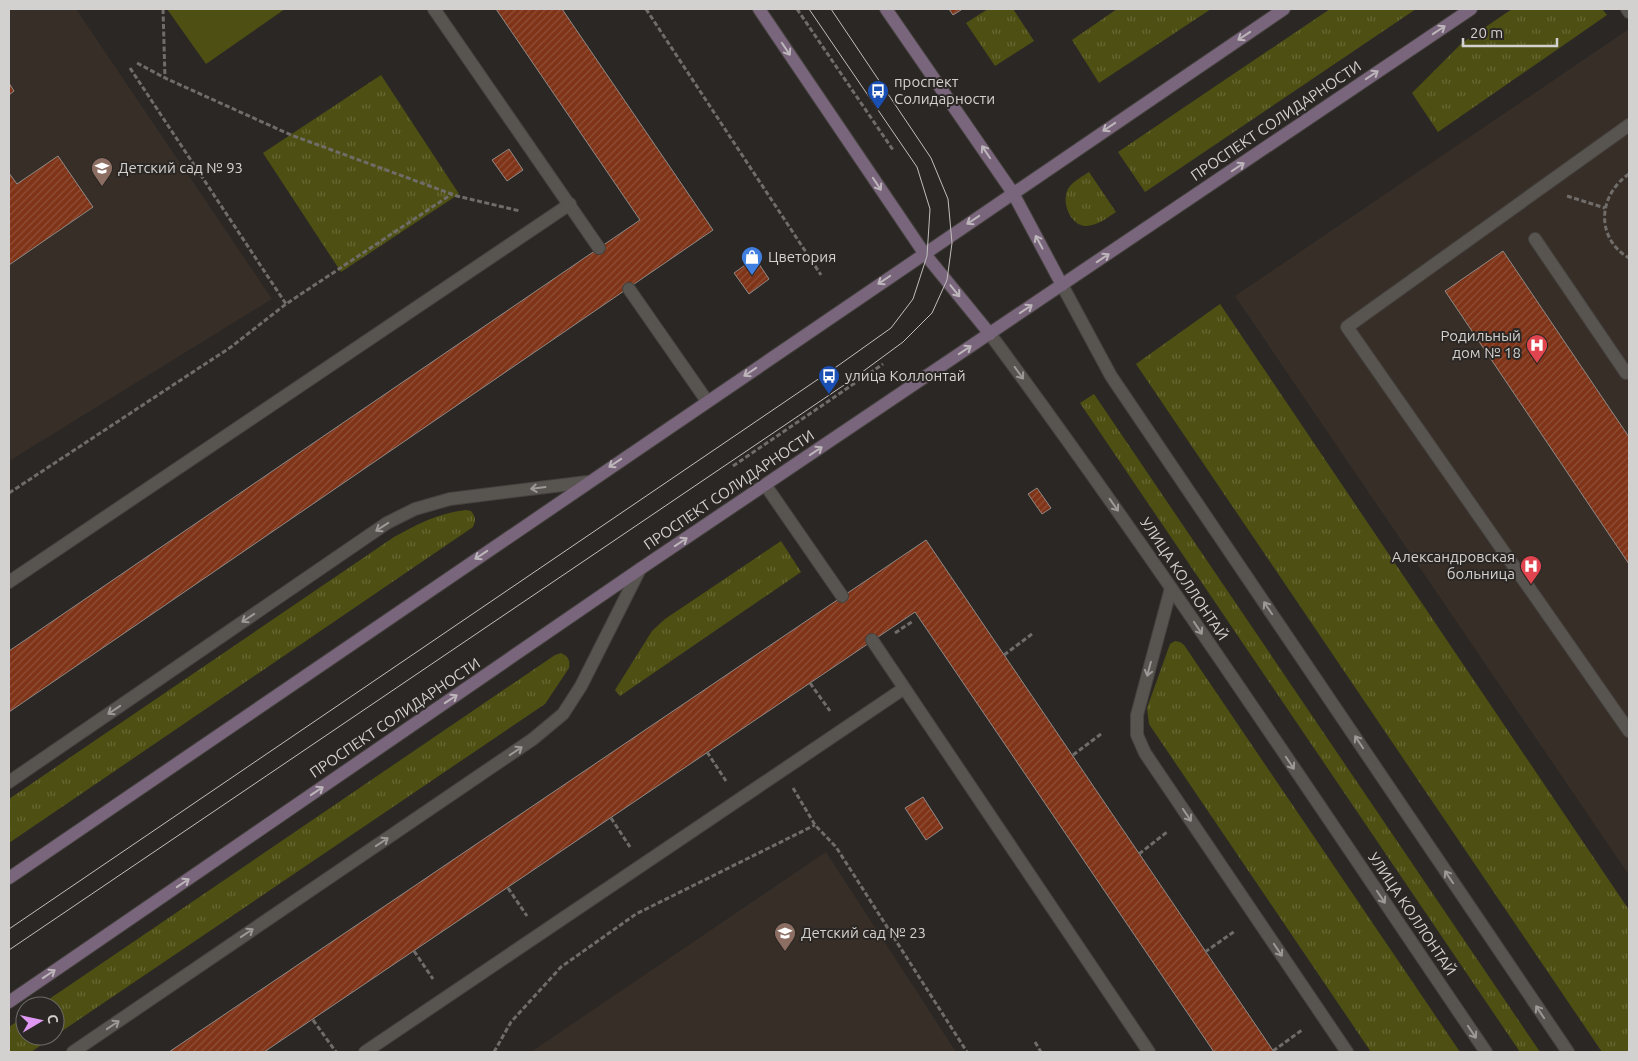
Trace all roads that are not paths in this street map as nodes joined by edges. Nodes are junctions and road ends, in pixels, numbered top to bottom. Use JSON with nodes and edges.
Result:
{"nodes":[{"id":1,"x":434,"y":9,"type":"edge"},
{"id":2,"x":759,"y":9,"type":"edge"},
{"id":3,"x":886,"y":9,"type":"edge"},
{"id":4,"x":1284,"y":9,"type":"edge"},
{"id":5,"x":1471,"y":9,"type":"edge"},
{"id":6,"x":1627,"y":9,"type":"edge"},
{"id":7,"x":1629,"y":12,"type":"edge"},
{"id":8,"x":1629,"y":125,"type":"edge"},
{"id":9,"x":1013,"y":193,"type":"junction"},
{"id":10,"x":570,"y":204,"type":"junction"},
{"id":11,"x":1535,"y":239,"type":"dead end"},
{"id":12,"x":600,"y":248,"type":"dead end"},
{"id":13,"x":924,"y":253,"type":"junction"},
{"id":14,"x":1062,"y":285,"type":"junction"},
{"id":15,"x":629,"y":289,"type":"dead end"},
{"id":16,"x":990,"y":334,"type":"junction"},
{"id":17,"x":1629,"y":370,"type":"edge"},
{"id":18,"x":707,"y":401,"type":"junction"},
{"id":19,"x":587,"y":482,"type":"junction"},
{"id":20,"x":766,"y":486,"type":"junction"},
{"id":21,"x":640,"y":569,"type":"junction"},
{"id":22,"x":9,"y":582,"type":"edge"},
{"id":23,"x":1171,"y":588,"type":"junction"},
{"id":24,"x":842,"y":596,"type":"dead end"},
{"id":25,"x":872,"y":640,"type":"dead end"},
{"id":26,"x":903,"y":689,"type":"junction"},
{"id":27,"x":1629,"y":730,"type":"edge"},
{"id":28,"x":9,"y":782,"type":"edge"},
{"id":29,"x":9,"y":878,"type":"edge"},
{"id":30,"x":9,"y":1002,"type":"edge"},
{"id":31,"x":73,"y":1052,"type":"edge"},
{"id":32,"x":365,"y":1052,"type":"edge"},
{"id":33,"x":1149,"y":1052,"type":"edge"},
{"id":34,"x":1347,"y":1052,"type":"edge"},
{"id":35,"x":1486,"y":1052,"type":"edge"},
{"id":36,"x":1568,"y":1052,"type":"edge"}],
"edges":[{"from":1,"to":10,"type":"street"},
{"from":2,"to":13,"type":"main road","name":"УЛИЦА КОЛЛОНТАЙ","one_way":true},
{"from":9,"to":3,"type":"main road","one_way":true},
{"from":4,"to":9,"type":"main road","one_way":true},
{"from":14,"to":5,"type":"main road","name":"ПРОСПЕКТ СОЛИДАРНОСТИ","one_way":true},
{"from":6,"to":7,"type":"street"},
{"from":8,"to":27,"type":"street"},
{"from":9,"to":13,"type":"main road","one_way":true},
{"from":14,"to":9,"type":"main road","one_way":true},
{"from":10,"to":12,"type":"street"},
{"from":10,"to":22,"type":"street"},
{"from":11,"to":17,"type":"street"},
{"from":13,"to":16,"type":"main road","name":"УЛИЦА КОЛЛОНТАЙ","one_way":true},
{"from":13,"to":18,"type":"main road","one_way":true},
{"from":16,"to":14,"type":"main road","name":"ПРОСПЕКТ СОЛИДАРНОСТИ","one_way":true},
{"from":36,"to":14,"type":"street","one_way":true},
{"from":15,"to":18,"type":"street"},
{"from":20,"to":16,"type":"main road","name":"ПРОСПЕКТ СОЛИДАРНОСТИ","one_way":true},
{"from":16,"to":23,"type":"street","name":"УЛИЦА КОЛЛОНТАЙ","one_way":true},
{"from":18,"to":19,"type":"main road","one_way":true},
{"from":19,"to":28,"type":"street","one_way":true},
{"from":19,"to":29,"type":"main road","one_way":true},
{"from":21,"to":20,"type":"main road","name":"ПРОСПЕКТ СОЛИДАРНОСТИ","one_way":true},
{"from":20,"to":24,"type":"street"},
{"from":30,"to":21,"type":"main road","name":"ПРОСПЕКТ СОЛИДАРНОСТИ","one_way":true},
{"from":31,"to":21,"type":"street","one_way":true},
{"from":23,"to":34,"type":"street","one_way":true},
{"from":23,"to":35,"type":"street","name":"УЛИЦА КОЛЛОНТАЙ","one_way":true},
{"from":25,"to":26,"type":"street"},
{"from":26,"to":32,"type":"street"},
{"from":26,"to":33,"type":"street"}]}
